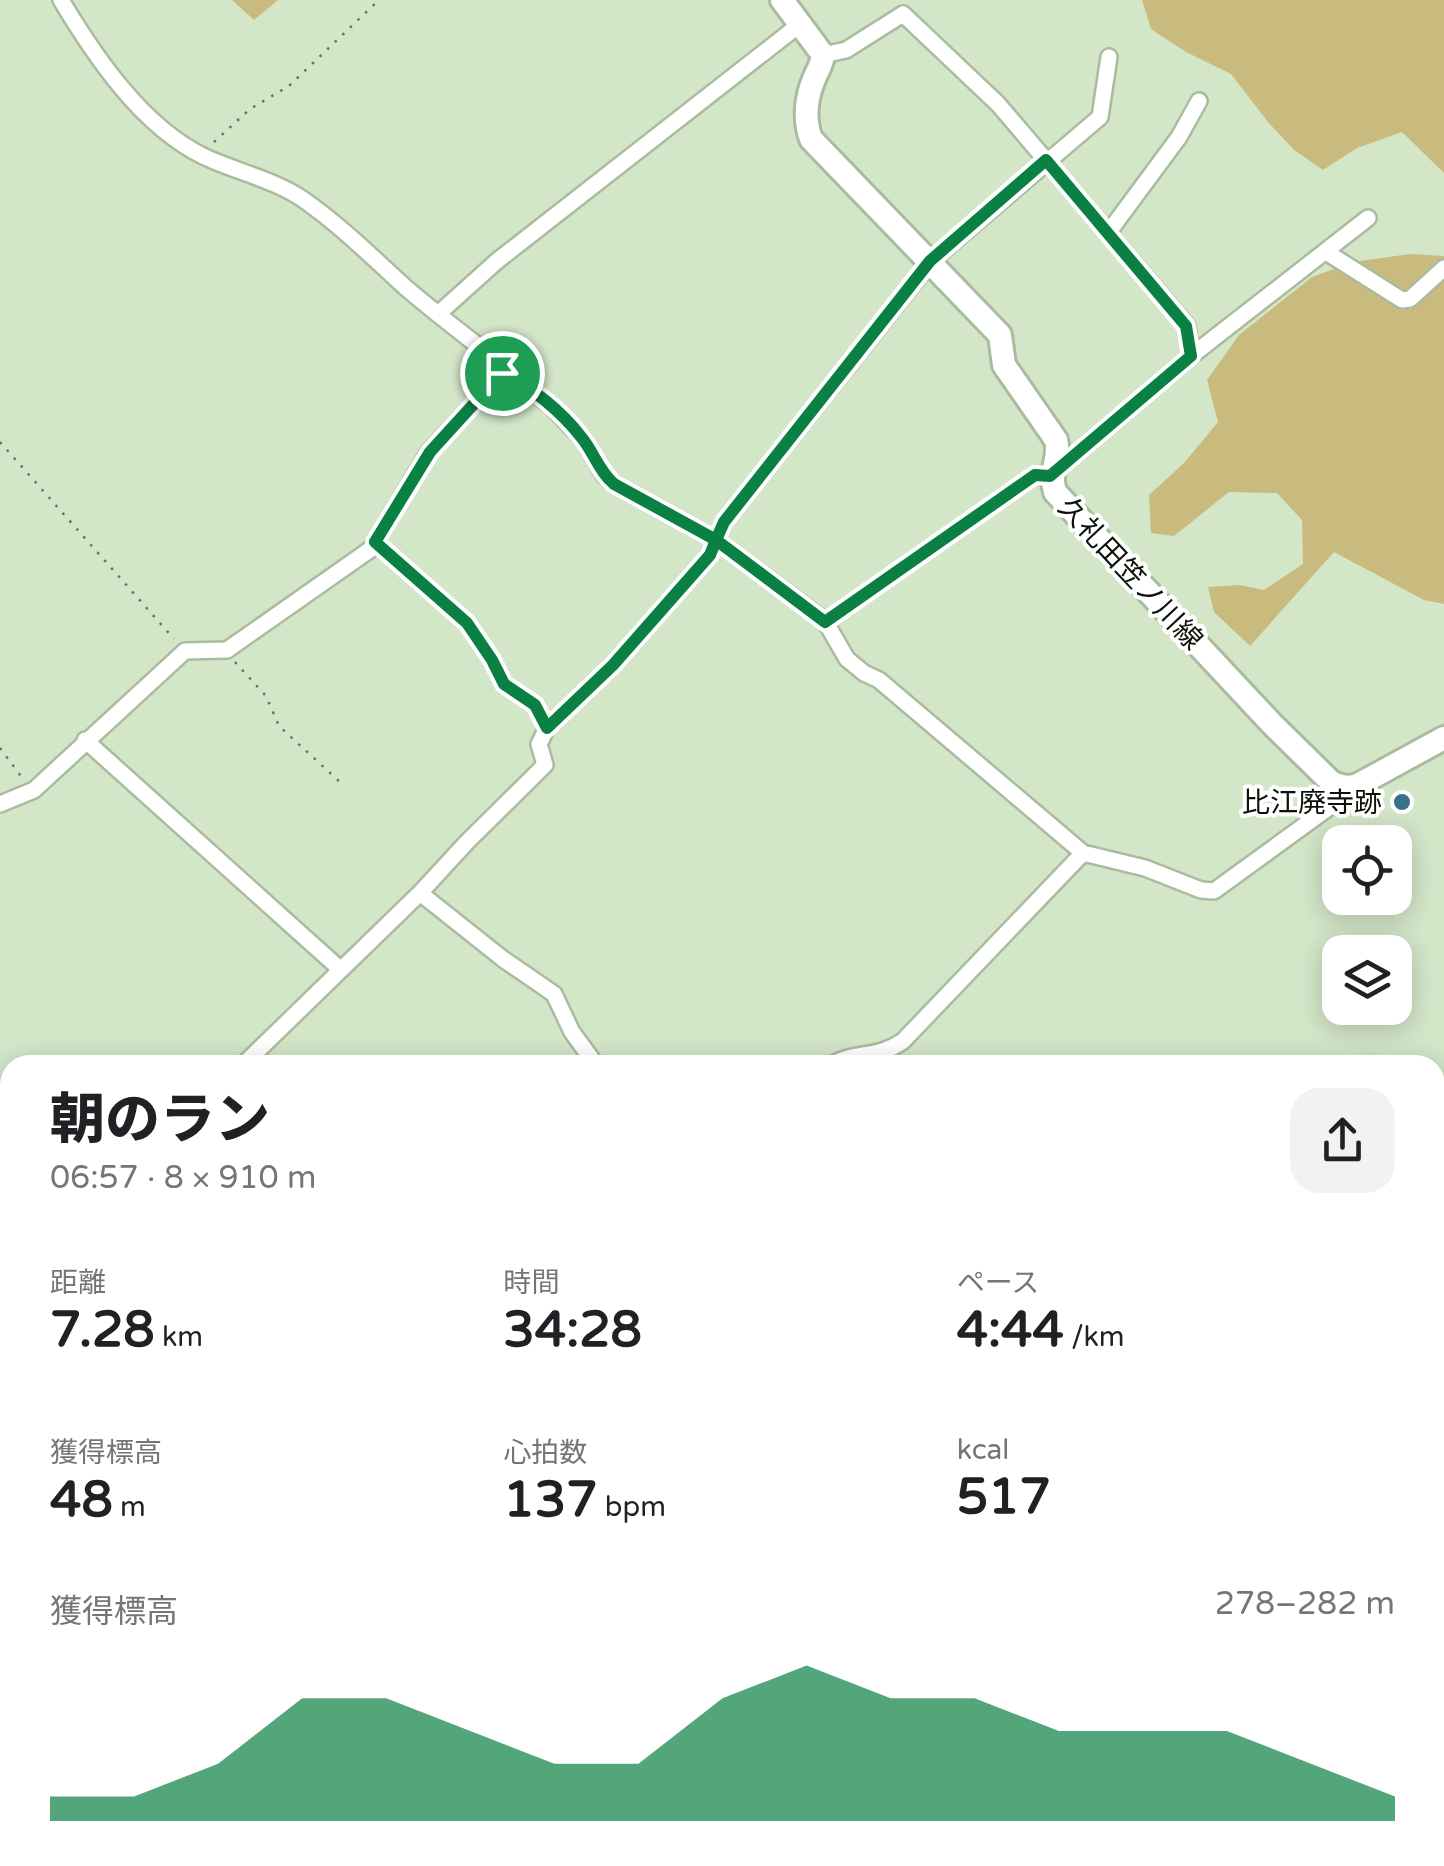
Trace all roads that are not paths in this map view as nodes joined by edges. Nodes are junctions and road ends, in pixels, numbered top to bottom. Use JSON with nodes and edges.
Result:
{"nodes":[{"id":1,"x":61,"y":0,"type":"edge"},
{"id":2,"x":782,"y":0,"type":"edge"},
{"id":3,"x":901,"y":7,"type":"edge"},
{"id":4,"x":798,"y":24,"type":"junction"},
{"id":5,"x":823,"y":55,"type":"junction"},
{"id":6,"x":1109,"y":57,"type":"dead end"},
{"id":7,"x":1198,"y":102,"type":"dead end"},
{"id":8,"x":1046,"y":160,"type":"junction"},
{"id":9,"x":1368,"y":218,"type":"dead end"},
{"id":10,"x":1108,"y":233,"type":"junction"},
{"id":11,"x":1326,"y":252,"type":"junction"},
{"id":12,"x":930,"y":261,"type":"junction"},
{"id":13,"x":1444,"y":268,"type":"edge"},
{"id":14,"x":438,"y":314,"type":"junction"},
{"id":15,"x":1191,"y":356,"type":"junction"},
{"id":16,"x":502,"y":373,"type":"junction"},
{"id":17,"x":1050,"y":476,"type":"junction"},
{"id":18,"x":716,"y":540,"type":"junction"},
{"id":19,"x":85,"y":740,"type":"junction"},
{"id":20,"x":1441,"y":744,"type":"edge"},
{"id":21,"x":1345,"y":787,"type":"junction"},
{"id":22,"x":0,"y":804,"type":"edge"},
{"id":23,"x":1083,"y":853,"type":"junction"},
{"id":24,"x":420,"y":894,"type":"junction"},
{"id":25,"x":341,"y":970,"type":"junction"},
{"id":26,"x":253,"y":1055,"type":"edge"},
{"id":27,"x":589,"y":1055,"type":"edge"},
{"id":28,"x":864,"y":1055,"type":"edge"}],
"edges":[{"from":1,"to":14,"type":"street"},
{"from":2,"to":4,"type":"main road"},
{"from":3,"to":5,"type":"street"},
{"from":3,"to":8,"type":"street"},
{"from":4,"to":5,"type":"main road"},
{"from":4,"to":14,"type":"street"},
{"from":5,"to":12,"type":"main road","name":"久礼田笠ノ川線"},
{"from":6,"to":8,"type":"street"},
{"from":7,"to":10,"type":"street"},
{"from":8,"to":10,"type":"street"},
{"from":8,"to":12,"type":"street"},
{"from":9,"to":11,"type":"street"},
{"from":10,"to":15,"type":"street"},
{"from":11,"to":13,"type":"street"},
{"from":11,"to":15,"type":"street"},
{"from":12,"to":17,"type":"main road","name":"久礼田笠ノ川線"},
{"from":12,"to":18,"type":"street"},
{"from":14,"to":16,"type":"street"},
{"from":15,"to":17,"type":"street"},
{"from":16,"to":18,"type":"street"},
{"from":16,"to":19,"type":"street"},
{"from":17,"to":21,"type":"main road","name":"久礼田笠ノ川線"},
{"from":18,"to":23,"type":"street"},
{"from":18,"to":24,"type":"street"},
{"from":19,"to":22,"type":"street"},
{"from":19,"to":25,"type":"street"},
{"from":20,"to":21,"type":"main road"},
{"from":21,"to":23,"type":"street"},
{"from":23,"to":28,"type":"street"},
{"from":24,"to":25,"type":"street"},
{"from":24,"to":27,"type":"street"},
{"from":25,"to":26,"type":"street"}]}
